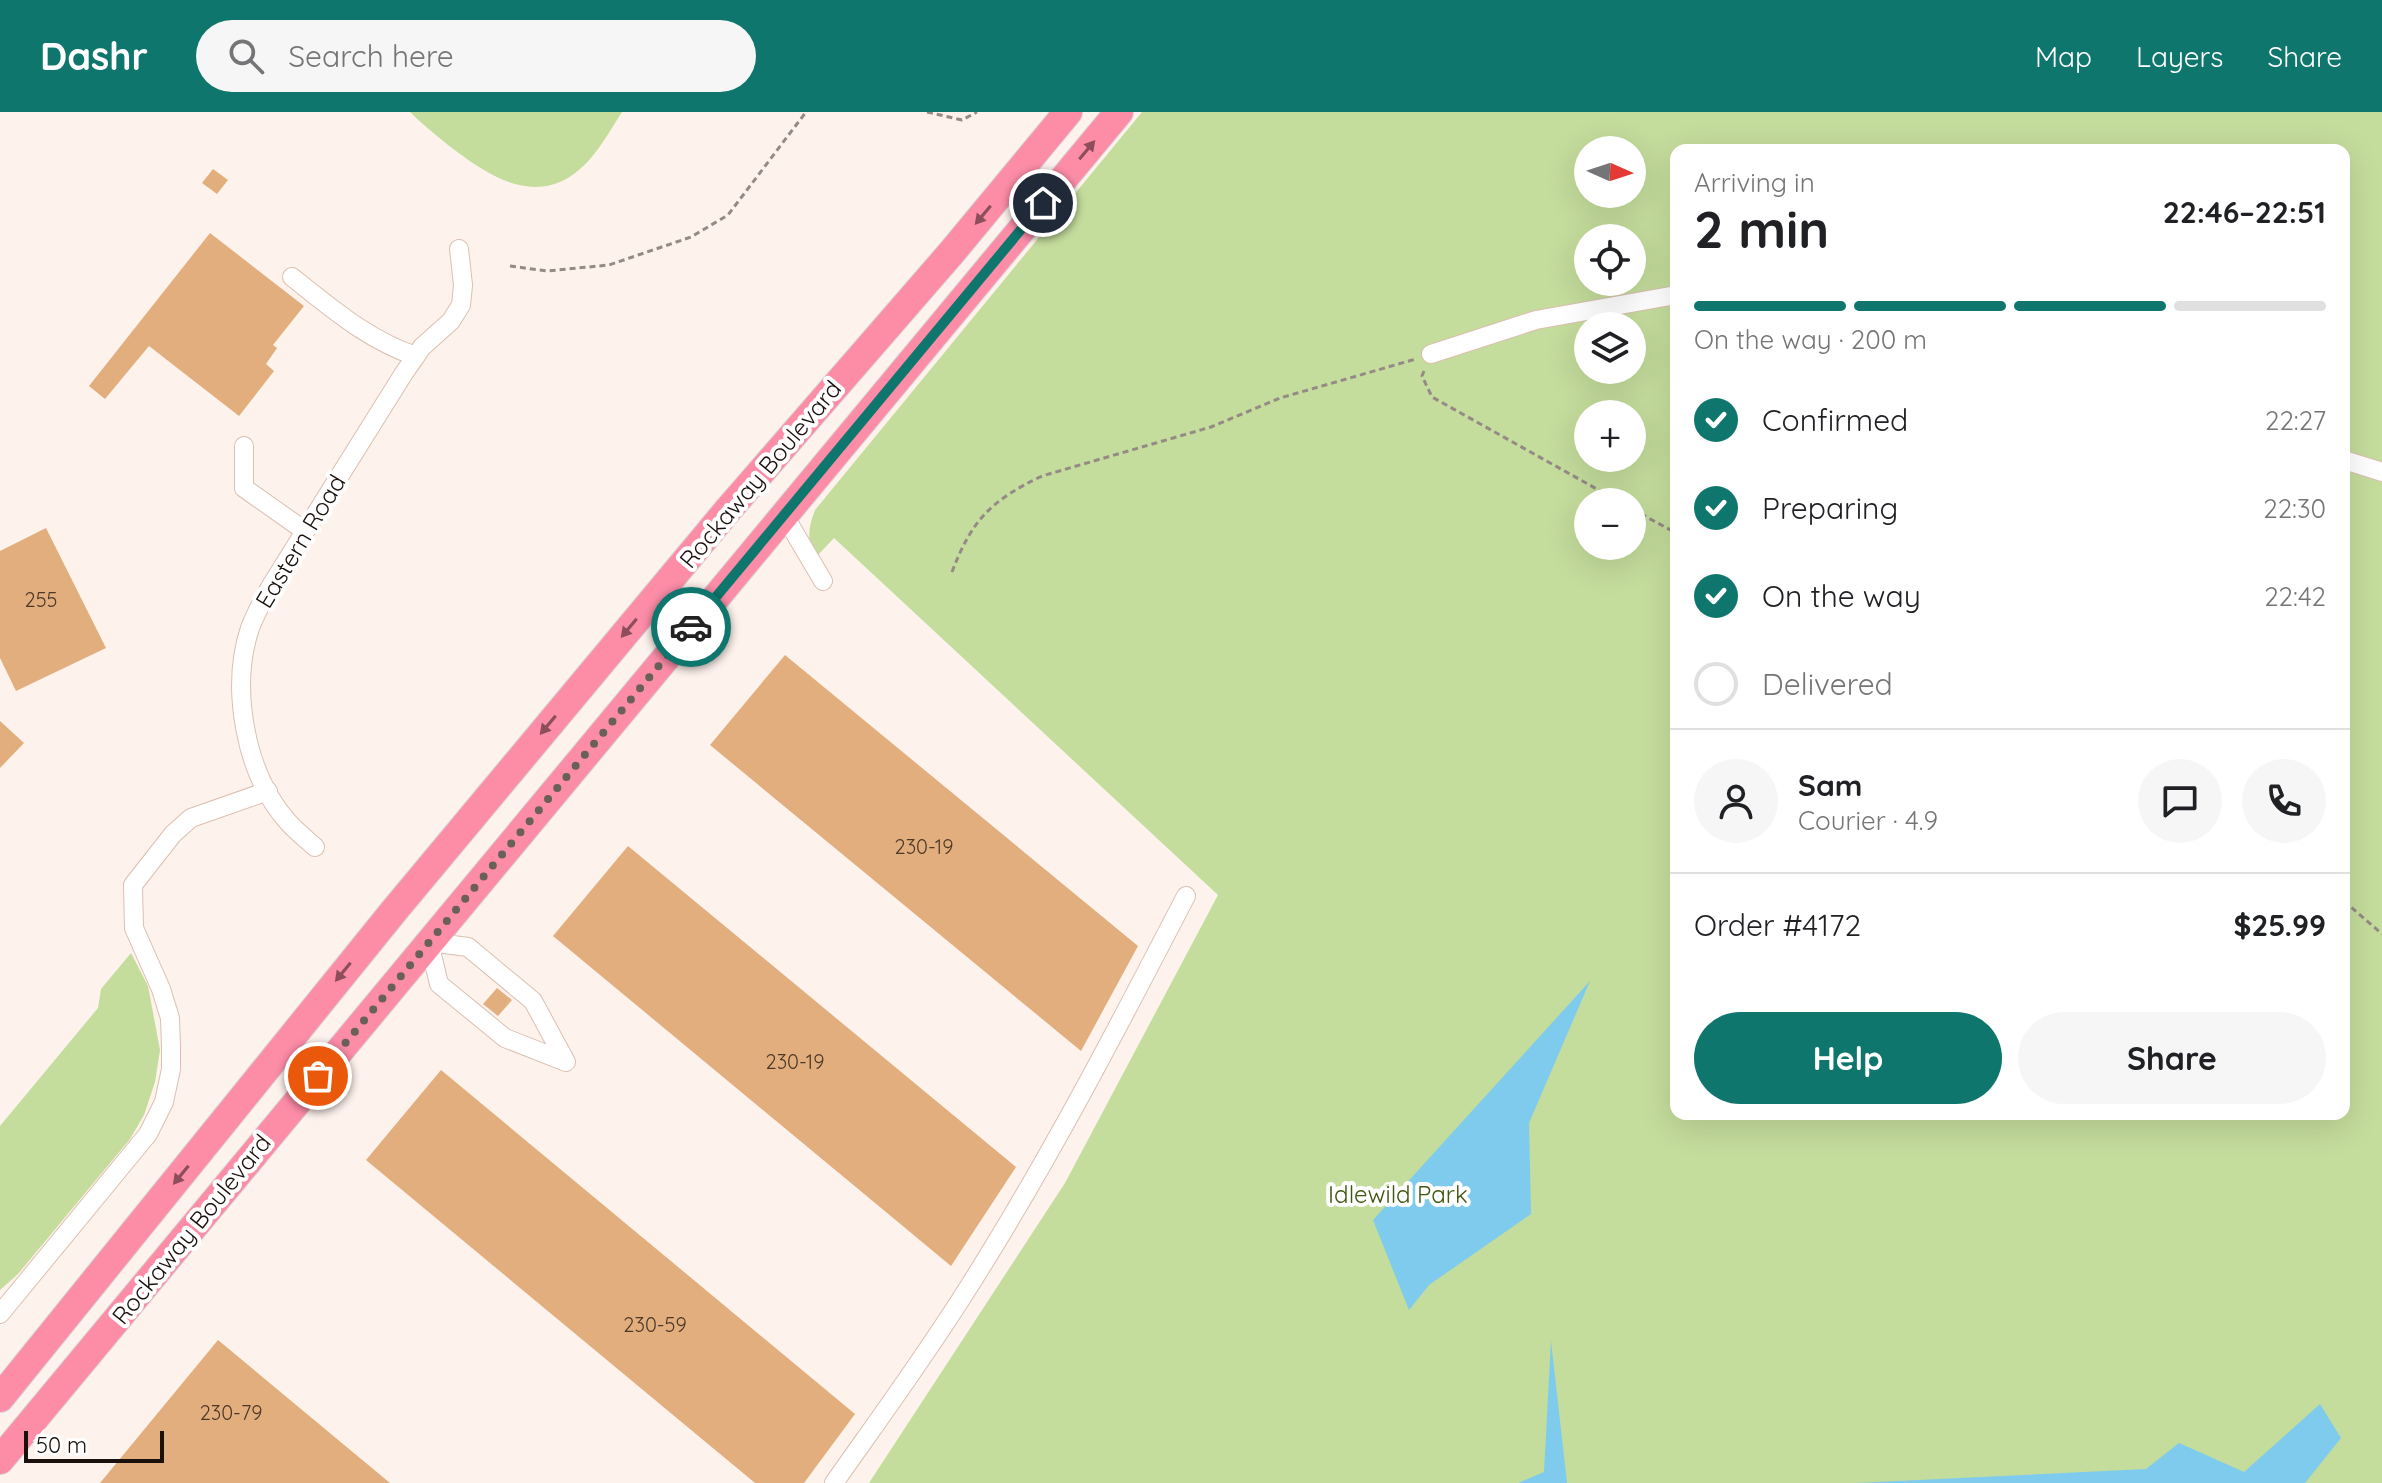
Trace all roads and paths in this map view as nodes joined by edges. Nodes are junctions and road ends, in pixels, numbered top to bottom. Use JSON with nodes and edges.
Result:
{"nodes":[{"id":1,"x":806,"y":112,"type":"edge"},
{"id":2,"x":927,"y":112,"type":"edge"},
{"id":3,"x":977,"y":112,"type":"edge"},
{"id":4,"x":1068,"y":112,"type":"edge"},
{"id":5,"x":1119,"y":112,"type":"edge"},
{"id":6,"x":459,"y":249,"type":"dead end"},
{"id":7,"x":510,"y":266,"type":"dead end"},
{"id":8,"x":292,"y":277,"type":"dead end"},
{"id":9,"x":1670,"y":296,"type":"edge"},
{"id":10,"x":1431,"y":354,"type":"junction"},
{"id":11,"x":416,"y":356,"type":"junction"},
{"id":12,"x":244,"y":446,"type":"dead end"},
{"id":13,"x":2350,"y":462,"type":"edge"},
{"id":14,"x":2382,"y":472,"type":"edge"},
{"id":15,"x":1595,"y":488,"type":"edge"},
{"id":16,"x":784,"y":515,"type":"junction"},
{"id":17,"x":1646,"y":517,"type":"edge"},
{"id":18,"x":1670,"y":530,"type":"edge"},
{"id":19,"x":305,"y":531,"type":"junction"},
{"id":20,"x":952,"y":572,"type":"dead end"},
{"id":21,"x":823,"y":581,"type":"dead end"},
{"id":22,"x":268,"y":791,"type":"junction"},
{"id":23,"x":315,"y":847,"type":"dead end"},
{"id":24,"x":1186,"y":896,"type":"dead end"},
{"id":25,"x":2350,"y":906,"type":"edge"},
{"id":26,"x":2382,"y":934,"type":"edge"},
{"id":27,"x":429,"y":942,"type":"junction"},
{"id":28,"x":0,"y":1314,"type":"edge"},
{"id":29,"x":0,"y":1398,"type":"edge"},
{"id":30,"x":0,"y":1460,"type":"edge"},
{"id":31,"x":834,"y":1483,"type":"edge"}],
"edges":[{"from":1,"to":7,"type":"path"},
{"from":2,"to":3,"type":"path"},
{"from":4,"to":29,"type":"highway","name":"Rockaway Boulevard","one_way":true},
{"from":16,"to":5,"type":"highway","name":"Rockaway Boulevard","one_way":true},
{"from":6,"to":11,"type":"street","name":"Eastern Road"},
{"from":8,"to":11,"type":"street"},
{"from":9,"to":10,"type":"street"},
{"from":10,"to":15,"type":"path"},
{"from":10,"to":20,"type":"path"},
{"from":11,"to":19,"type":"street","name":"Eastern Road"},
{"from":12,"to":19,"type":"street"},
{"from":13,"to":14,"type":"street"},
{"from":16,"to":21,"type":"street"},
{"from":16,"to":27,"type":"highway","name":"Rockaway Boulevard"},
{"from":17,"to":18,"type":"path"},
{"from":19,"to":22,"type":"street","name":"Eastern Road"},
{"from":22,"to":23,"type":"street","name":"Eastern Road"},
{"from":22,"to":28,"type":"street"},
{"from":24,"to":31,"type":"street"},
{"from":25,"to":26,"type":"path"},
{"from":27,"to":27,"type":"street"},
{"from":27,"to":30,"type":"highway","name":"Rockaway Boulevard"}]}
